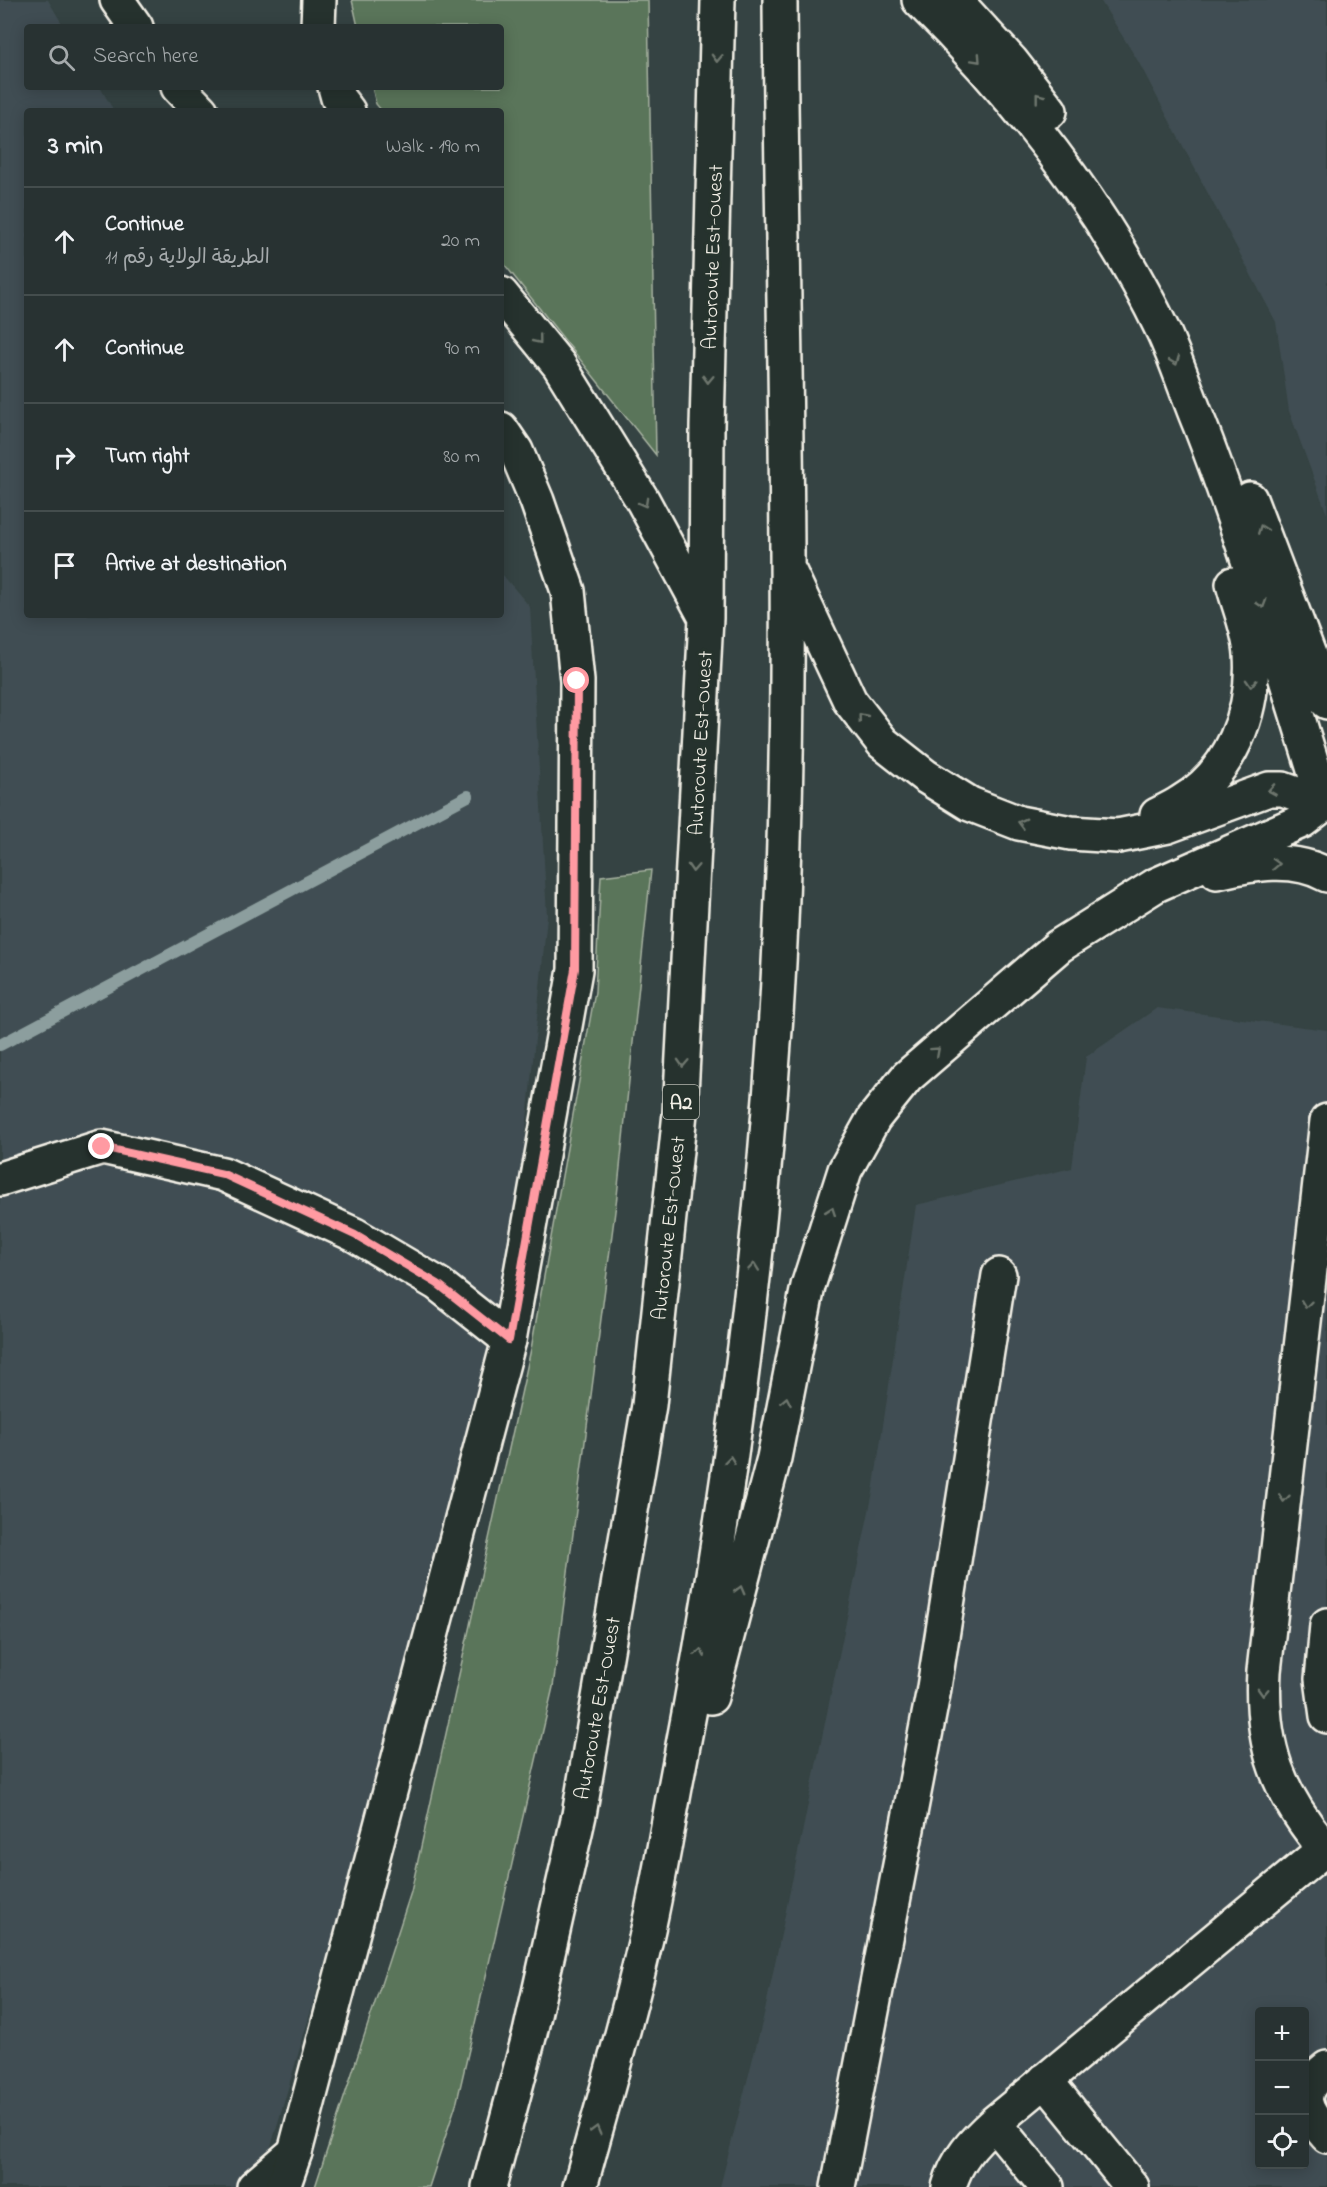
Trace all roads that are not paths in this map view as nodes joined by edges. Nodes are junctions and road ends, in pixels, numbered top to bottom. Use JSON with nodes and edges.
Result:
{"nodes":[{"id":1,"x":117,"y":0,"type":"edge"},
{"id":2,"x":319,"y":0,"type":"edge"},
{"id":3,"x":718,"y":0,"type":"edge"},
{"id":4,"x":780,"y":0,"type":"edge"},
{"id":5,"x":942,"y":5,"type":"edge"},
{"id":6,"x":134,"y":24,"type":"edge"},
{"id":7,"x":318,"y":24,"type":"edge"},
{"id":8,"x":181,"y":90,"type":"edge"},
{"id":9,"x":336,"y":90,"type":"edge"},
{"id":10,"x":198,"y":108,"type":"edge"},
{"id":11,"x":346,"y":108,"type":"edge"},
{"id":12,"x":504,"y":298,"type":"edge"},
{"id":13,"x":504,"y":433,"type":"edge"},
{"id":14,"x":1230,"y":502,"type":"junction"},
{"id":15,"x":787,"y":566,"type":"junction"},
{"id":16,"x":706,"y":618,"type":"junction"},
{"id":17,"x":1327,"y":702,"type":"edge"},
{"id":18,"x":1326,"y":806,"type":"edge"},
{"id":19,"x":1071,"y":833,"type":"junction"},
{"id":20,"x":1327,"y":875,"type":"edge"},
{"id":21,"x":1156,"y":885,"type":"junction"},
{"id":22,"x":1327,"y":1121,"type":"edge"},
{"id":23,"x":0,"y":1179,"type":"edge"},
{"id":24,"x":999,"y":1275,"type":"dead end"},
{"id":25,"x":509,"y":1340,"type":"junction"},
{"id":26,"x":1327,"y":1625,"type":"edge"},
{"id":27,"x":1327,"y":1716,"type":"edge"},
{"id":28,"x":1326,"y":1849,"type":"edge"},
{"id":29,"x":644,"y":1951,"type":"junction"},
{"id":30,"x":1327,"y":2068,"type":"edge"},
{"id":31,"x":1046,"y":2080,"type":"junction"},
{"id":32,"x":994,"y":2122,"type":"junction"},
{"id":33,"x":1327,"y":2136,"type":"edge"},
{"id":34,"x":295,"y":2152,"type":"junction"},
{"id":35,"x":254,"y":2187,"type":"edge"},
{"id":36,"x":283,"y":2187,"type":"edge"},
{"id":37,"x":489,"y":2187,"type":"edge"},
{"id":38,"x":580,"y":2187,"type":"edge"},
{"id":39,"x":838,"y":2187,"type":"edge"},
{"id":40,"x":949,"y":2187,"type":"edge"},
{"id":41,"x":1047,"y":2187,"type":"edge"},
{"id":42,"x":1132,"y":2187,"type":"edge"}],
"edges":[{"from":1,"to":6,"type":"main road"},
{"from":2,"to":7,"type":"main road"},
{"from":3,"to":16,"type":"main road","name":"Autoroute Est-Ouest","number":"A2","one_way":true},
{"from":4,"to":15,"type":"main road"},
{"from":5,"to":14,"type":"main road","one_way":true},
{"from":17,"to":5,"type":"main road","one_way":true},
{"from":8,"to":10,"type":"main road"},
{"from":9,"to":11,"type":"main road"},
{"from":12,"to":16,"type":"main road","one_way":true},
{"from":13,"to":25,"type":"main road"},
{"from":14,"to":18,"type":"main road","one_way":true},
{"from":14,"to":19,"type":"main road","one_way":true},
{"from":19,"to":15,"type":"main road","one_way":true},
{"from":29,"to":15,"type":"main road","one_way":true},
{"from":16,"to":37,"type":"main road","name":"Autoroute Est-Ouest","number":"A2","one_way":true},
{"from":18,"to":19,"type":"main road","one_way":true},
{"from":18,"to":21,"type":"main road"},
{"from":21,"to":20,"type":"main road","one_way":true},
{"from":29,"to":21,"type":"main road","one_way":true},
{"from":22,"to":28,"type":"main road","one_way":true},
{"from":23,"to":25,"type":"main road"},
{"from":24,"to":39,"type":"main road"},
{"from":25,"to":34,"type":"main road"},
{"from":26,"to":27,"type":"main road"},
{"from":28,"to":31,"type":"main road"},
{"from":38,"to":29,"type":"main road","one_way":true},
{"from":30,"to":33,"type":"main road"},
{"from":31,"to":32,"type":"main road"},
{"from":31,"to":42,"type":"main road"},
{"from":32,"to":40,"type":"main road"},
{"from":32,"to":41,"type":"main road"},
{"from":34,"to":35,"type":"main road"},
{"from":34,"to":36,"type":"main road"}]}
